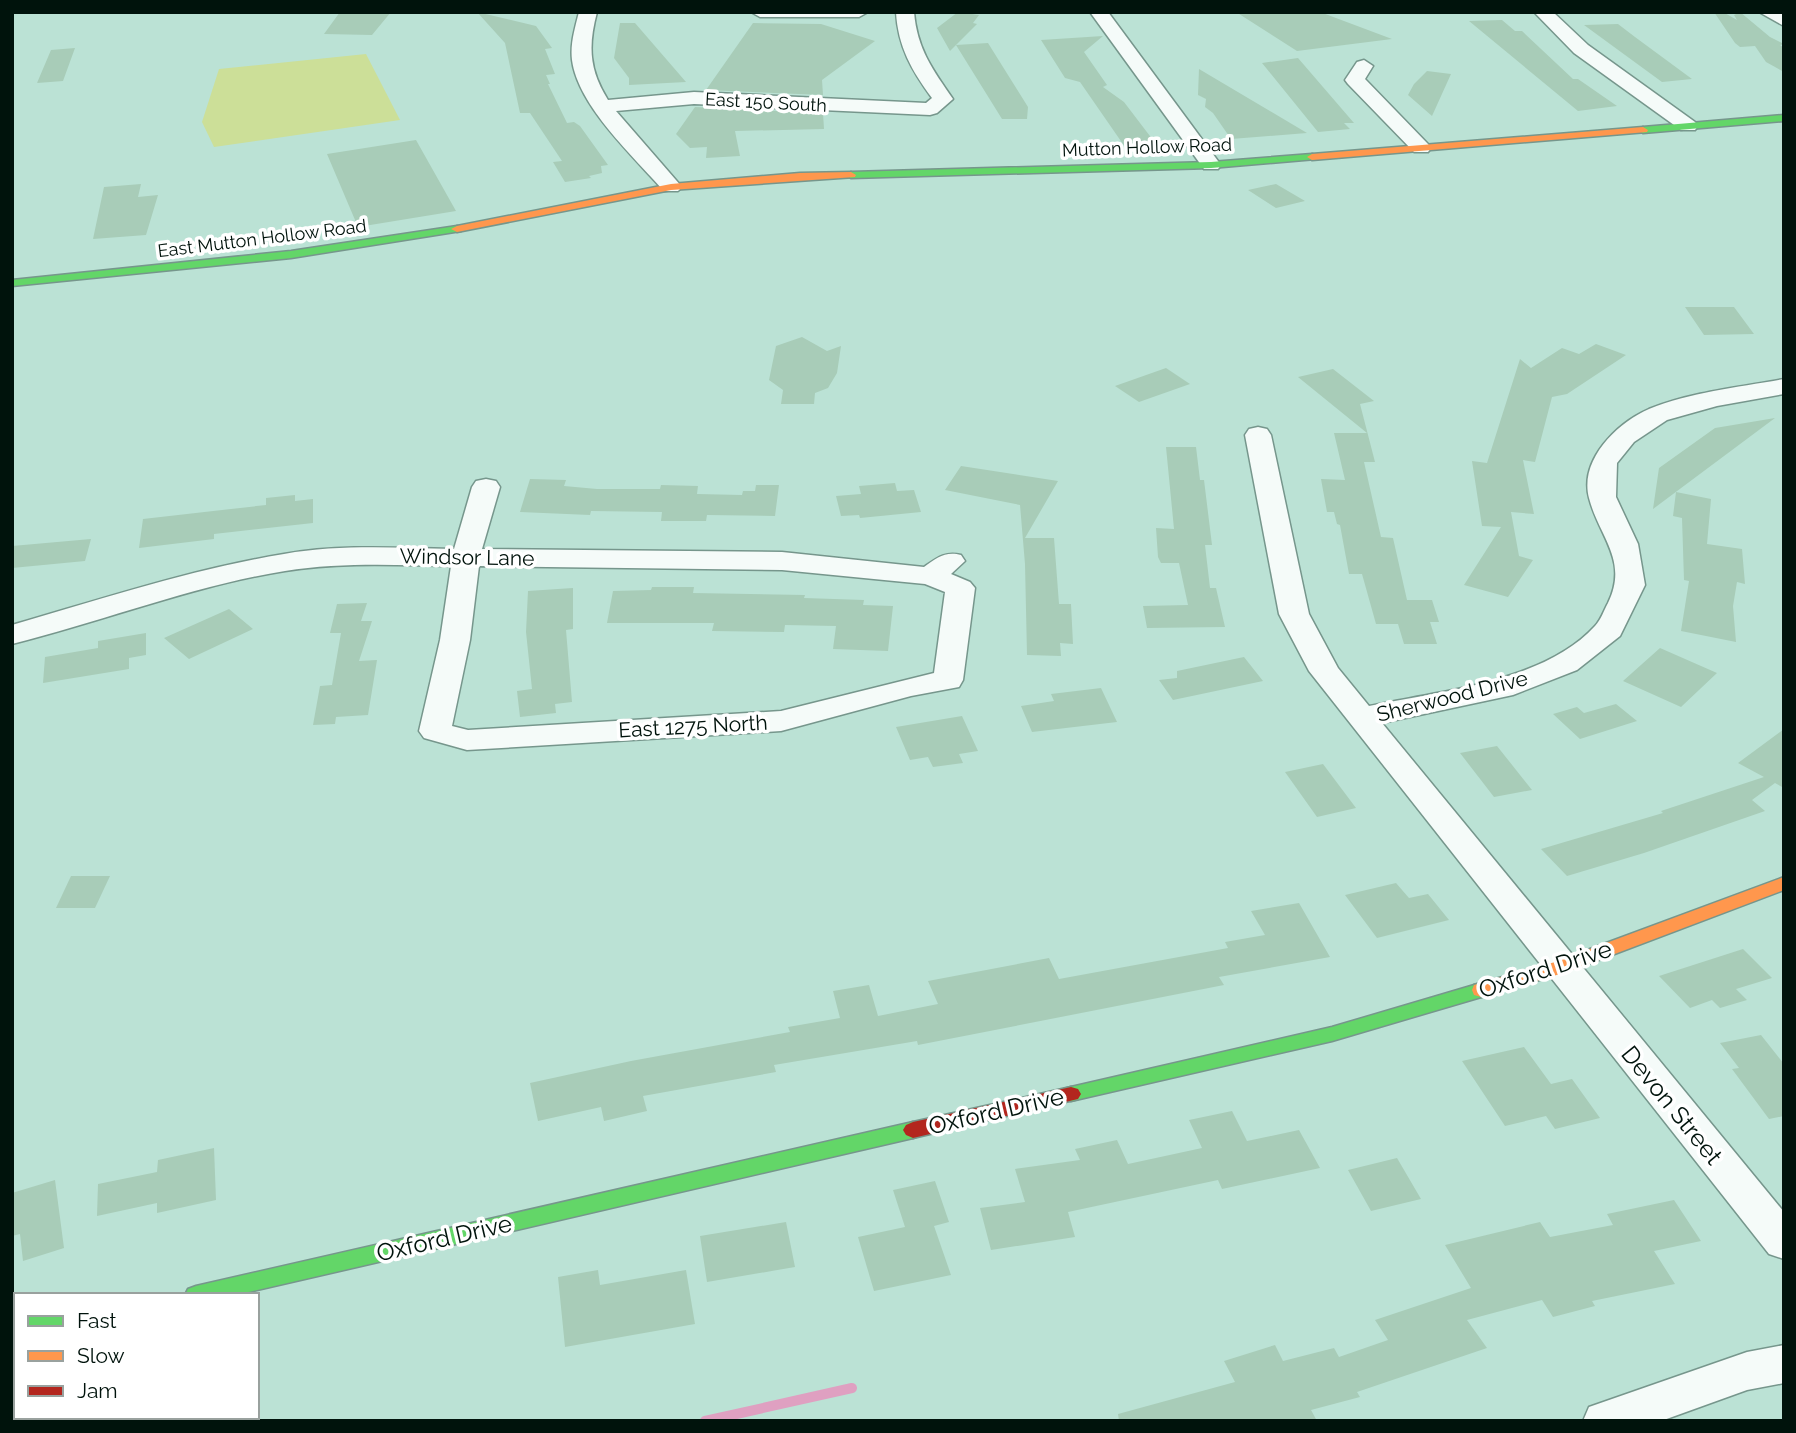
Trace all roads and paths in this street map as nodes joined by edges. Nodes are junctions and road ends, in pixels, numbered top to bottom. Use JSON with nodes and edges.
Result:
{"nodes":[{"id":1,"x":588,"y":12,"type":"edge"},
{"id":2,"x":760,"y":12,"type":"edge"},
{"id":3,"x":859,"y":12,"type":"edge"},
{"id":4,"x":905,"y":12,"type":"edge"},
{"id":5,"x":1099,"y":12,"type":"edge"},
{"id":6,"x":1543,"y":12,"type":"edge"},
{"id":7,"x":1768,"y":12,"type":"edge"},
{"id":8,"x":1784,"y":21,"type":"edge"},
{"id":9,"x":1364,"y":66,"type":"dead end"},
{"id":10,"x":602,"y":106,"type":"junction"},
{"id":11,"x":1784,"y":118,"type":"edge"},
{"id":12,"x":1688,"y":126,"type":"junction"},
{"id":13,"x":1421,"y":148,"type":"junction"},
{"id":14,"x":1211,"y":165,"type":"junction"},
{"id":15,"x":671,"y":187,"type":"junction"},
{"id":16,"x":514,"y":217,"type":"joint"},
{"id":17,"x":12,"y":283,"type":"edge"},
{"id":18,"x":1784,"y":386,"type":"edge"},
{"id":19,"x":1258,"y":435,"type":"dead end"},
{"id":20,"x":486,"y":486,"type":"dead end"},
{"id":21,"x":466,"y":557,"type":"junction"},
{"id":22,"x":12,"y":635,"type":"edge"},
{"id":23,"x":948,"y":680,"type":"joint"},
{"id":24,"x":1363,"y":717,"type":"junction"},
{"id":25,"x":1784,"y":883,"type":"edge"},
{"id":26,"x":1561,"y":967,"type":"junction"},
{"id":27,"x":1784,"y":1242,"type":"edge"},
{"id":28,"x":205,"y":1293,"type":"edge"},
{"id":29,"x":1784,"y":1364,"type":"edge"},
{"id":30,"x":1605,"y":1421,"type":"edge"}],
"edges":[{"from":1,"to":10,"type":"street"},
{"from":2,"to":3,"type":"street"},
{"from":4,"to":10,"type":"street","name":"East 150 South"},
{"from":5,"to":14,"type":"street"},
{"from":6,"to":12,"type":"street"},
{"from":7,"to":8,"type":"street"},
{"from":9,"to":13,"type":"street"},
{"from":10,"to":15,"type":"street"},
{"from":11,"to":12,"type":"street","name":"Mutton Hollow Road"},
{"from":12,"to":13,"type":"street","name":"Mutton Hollow Road"},
{"from":13,"to":14,"type":"street","name":"Mutton Hollow Road"},
{"from":14,"to":15,"type":"street","name":"Mutton Hollow Road"},
{"from":15,"to":16,"type":"street","name":"Mutton Hollow Road"},
{"from":16,"to":17,"type":"street","name":"East Mutton Hollow Road"},
{"from":18,"to":24,"type":"street","name":"Sherwood Drive"},
{"from":19,"to":24,"type":"street","name":"Devon Street"},
{"from":20,"to":21,"type":"street"},
{"from":21,"to":22,"type":"street","name":"Windsor Lane"},
{"from":21,"to":23,"type":"street","name":"Windsor Lane"},
{"from":21,"to":23,"type":"street","name":"East 1275 North"},
{"from":24,"to":26,"type":"street","name":"Devon Street"},
{"from":25,"to":26,"type":"street","name":"Oxford Drive"},
{"from":26,"to":27,"type":"street","name":"Devon Street"},
{"from":26,"to":28,"type":"street","name":"Oxford Drive"},
{"from":29,"to":30,"type":"street"}]}
